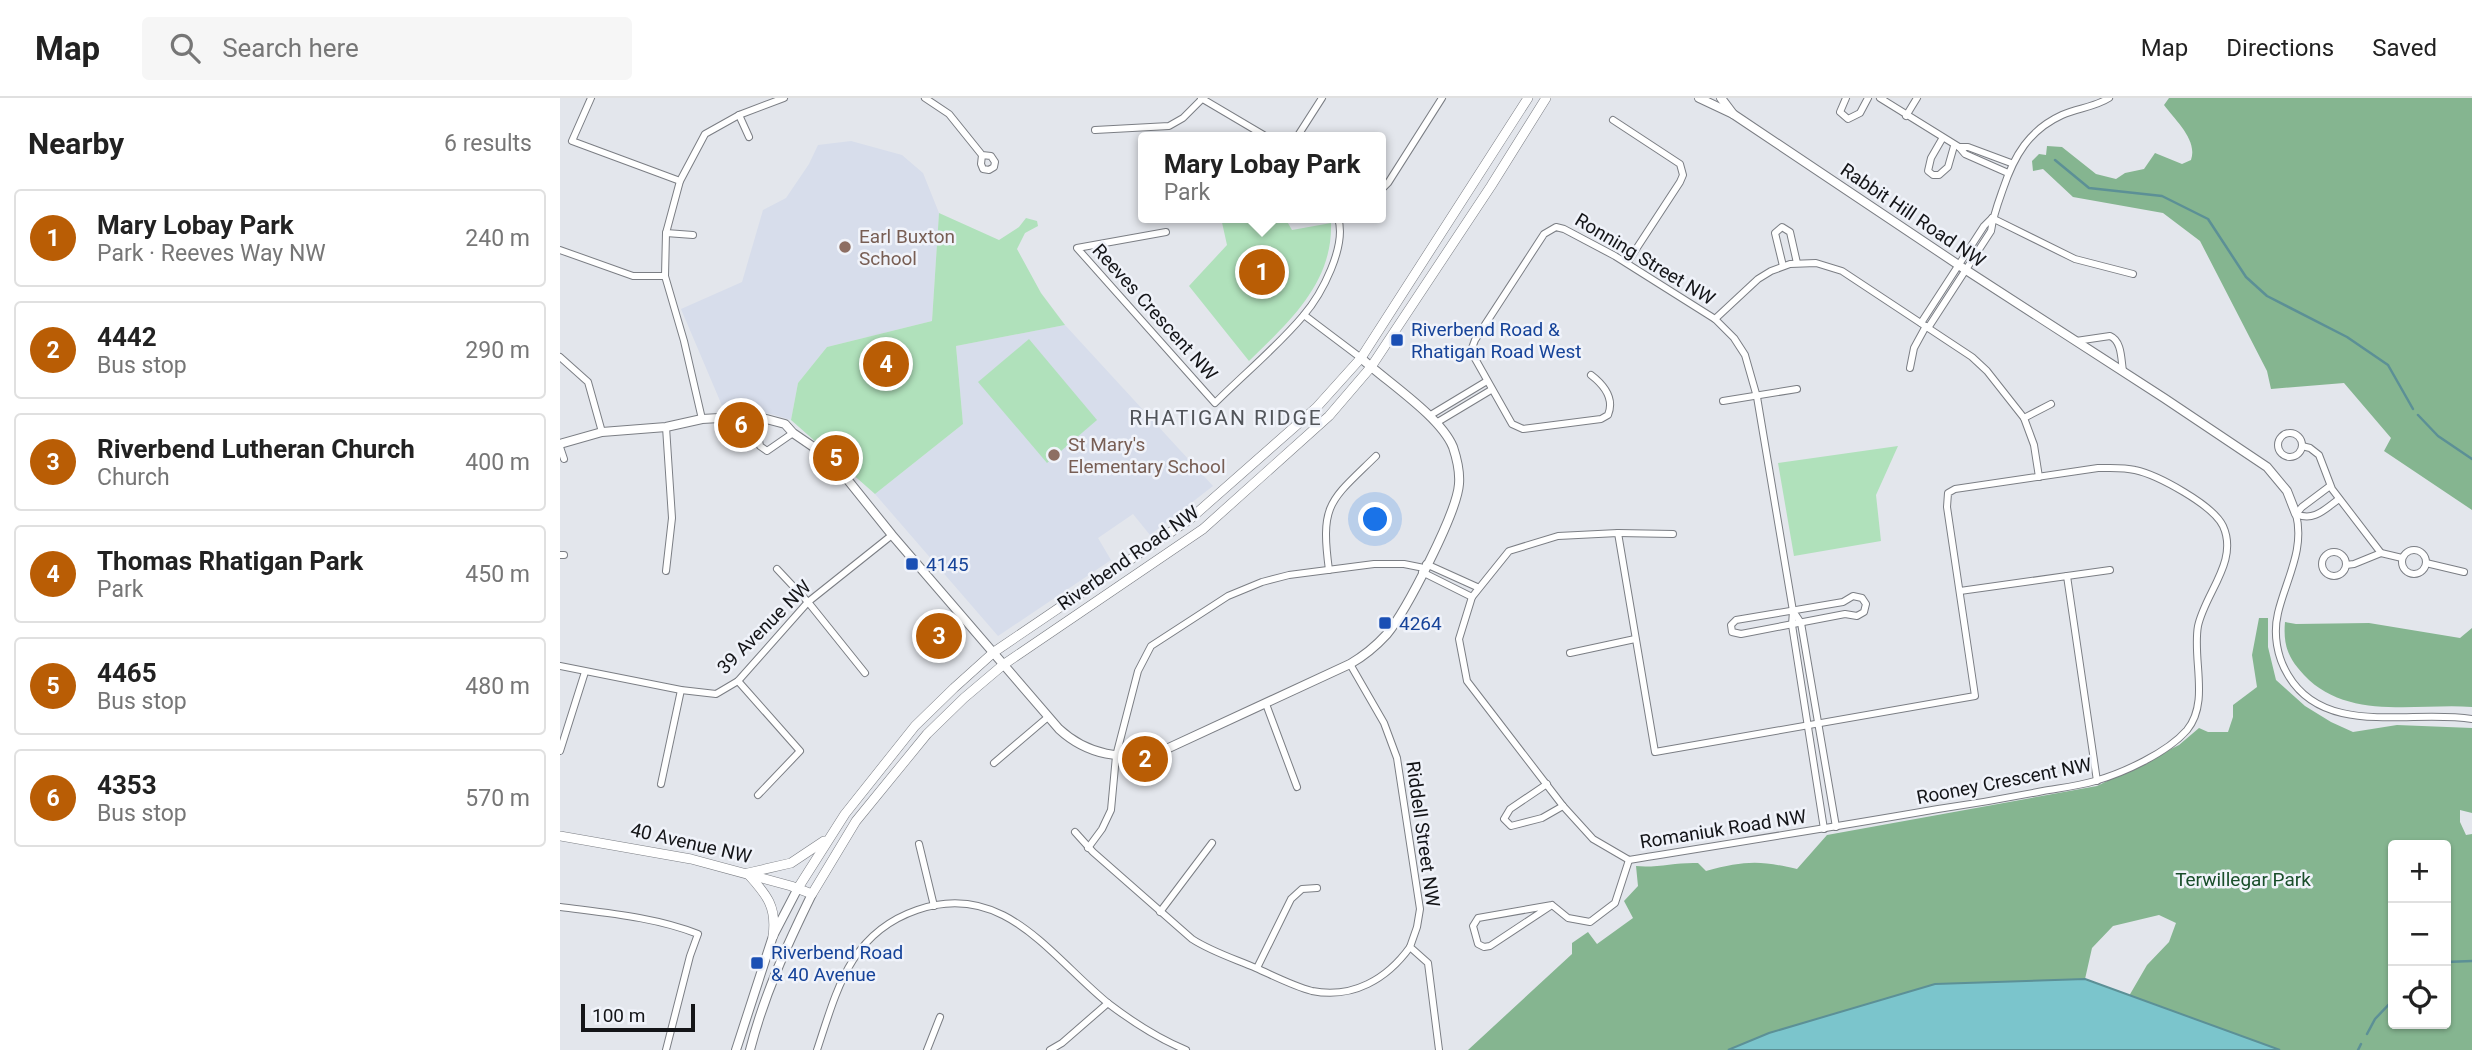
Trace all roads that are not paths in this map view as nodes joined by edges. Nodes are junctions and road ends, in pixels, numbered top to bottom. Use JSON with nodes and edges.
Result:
{"nodes":[{"id":1,"x":591,"y":98,"type":"edge"},
{"id":2,"x":784,"y":98,"type":"edge"},
{"id":3,"x":925,"y":98,"type":"edge"},
{"id":4,"x":1322,"y":98,"type":"edge"},
{"id":5,"x":1442,"y":98,"type":"edge"},
{"id":6,"x":1528,"y":98,"type":"edge"},
{"id":7,"x":1546,"y":98,"type":"edge"},
{"id":8,"x":1699,"y":98,"type":"edge"},
{"id":9,"x":1721,"y":98,"type":"edge"},
{"id":10,"x":1846,"y":98,"type":"edge"},
{"id":11,"x":1868,"y":98,"type":"edge"},
{"id":12,"x":1880,"y":98,"type":"edge"},
{"id":13,"x":1917,"y":98,"type":"edge"},
{"id":14,"x":2109,"y":98,"type":"edge"},
{"id":15,"x":1201,"y":99,"type":"edge"},
{"id":16,"x":1734,"y":114,"type":"junction"},
{"id":17,"x":739,"y":115,"type":"junction"},
{"id":18,"x":1906,"y":116,"type":"junction"},
{"id":19,"x":1613,"y":120,"type":"dead end"},
{"id":20,"x":1095,"y":130,"type":"dead end"},
{"id":21,"x":1258,"y":132,"type":"edge"},
{"id":22,"x":1300,"y":132,"type":"edge"},
{"id":23,"x":749,"y":136,"type":"dead end"},
{"id":24,"x":1942,"y":139,"type":"junction"},
{"id":25,"x":1956,"y":147,"type":"junction"},
{"id":26,"x":982,"y":155,"type":"dead end"},
{"id":27,"x":2011,"y":163,"type":"junction"},
{"id":28,"x":2008,"y":173,"type":"junction"},
{"id":29,"x":680,"y":181,"type":"junction"},
{"id":30,"x":1386,"y":185,"type":"edge"},
{"id":31,"x":1992,"y":218,"type":"junction"},
{"id":32,"x":1340,"y":223,"type":"edge"},
{"id":33,"x":1166,"y":232,"type":"dead end"},
{"id":34,"x":666,"y":233,"type":"junction"},
{"id":35,"x":693,"y":235,"type":"dead end"},
{"id":36,"x":560,"y":250,"type":"edge"},
{"id":37,"x":1797,"y":262,"type":"junction"},
{"id":38,"x":1627,"y":263,"type":"junction"},
{"id":39,"x":1783,"y":266,"type":"junction"},
{"id":40,"x":1962,"y":268,"type":"junction"},
{"id":41,"x":2133,"y":274,"type":"dead end"},
{"id":42,"x":664,"y":276,"type":"junction"},
{"id":43,"x":1304,"y":315,"type":"junction"},
{"id":44,"x":1715,"y":319,"type":"junction"},
{"id":45,"x":1925,"y":326,"type":"junction"},
{"id":46,"x":2076,"y":341,"type":"junction"},
{"id":47,"x":560,"y":357,"type":"edge"},
{"id":48,"x":1361,"y":358,"type":"junction"},
{"id":49,"x":1371,"y":367,"type":"junction"},
{"id":50,"x":1910,"y":368,"type":"dead end"},
{"id":51,"x":2123,"y":371,"type":"junction"},
{"id":52,"x":1591,"y":375,"type":"dead end"},
{"id":53,"x":1487,"y":381,"type":"junction"},
{"id":54,"x":1797,"y":389,"type":"dead end"},
{"id":55,"x":1492,"y":390,"type":"junction"},
{"id":56,"x":1757,"y":397,"type":"junction"},
{"id":57,"x":1724,"y":401,"type":"dead end"},
{"id":58,"x":2051,"y":404,"type":"dead end"},
{"id":59,"x":755,"y":416,"type":"junction"},
{"id":60,"x":2024,"y":418,"type":"junction"},
{"id":61,"x":702,"y":419,"type":"junction"},
{"id":62,"x":1433,"y":419,"type":"junction"},
{"id":63,"x":666,"y":426,"type":"junction"},
{"id":64,"x":602,"y":432,"type":"junction"},
{"id":65,"x":793,"y":433,"type":"junction"},
{"id":66,"x":560,"y":446,"type":"edge"},
{"id":67,"x":2302,"y":446,"type":"dead end"},
{"id":68,"x":1376,"y":456,"type":"dead end"},
{"id":69,"x":564,"y":459,"type":"dead end"},
{"id":70,"x":2039,"y":477,"type":"junction"},
{"id":71,"x":2330,"y":486,"type":"junction"},
{"id":72,"x":2339,"y":499,"type":"junction"},
{"id":73,"x":2296,"y":514,"type":"junction"},
{"id":74,"x":1618,"y":533,"type":"junction"},
{"id":75,"x":1673,"y":534,"type":"dead end"},
{"id":76,"x":892,"y":535,"type":"junction"},
{"id":77,"x":2381,"y":553,"type":"junction"},
{"id":78,"x":2402,"y":558,"type":"junction"},
{"id":79,"x":2426,"y":563,"type":"junction"},
{"id":80,"x":2346,"y":565,"type":"dead end"},
{"id":81,"x":1424,"y":568,"type":"junction"},
{"id":82,"x":777,"y":569,"type":"dead end"},
{"id":83,"x":1329,"y":570,"type":"junction"},
{"id":84,"x":2110,"y":570,"type":"dead end"},
{"id":85,"x":666,"y":571,"type":"dead end"},
{"id":86,"x":2464,"y":572,"type":"dead end"},
{"id":87,"x":2067,"y":576,"type":"junction"},
{"id":88,"x":1477,"y":587,"type":"junction"},
{"id":89,"x":1961,"y":591,"type":"junction"},
{"id":90,"x":1472,"y":597,"type":"junction"},
{"id":91,"x":808,"y":602,"type":"junction"},
{"id":92,"x":1793,"y":611,"type":"junction"},
{"id":93,"x":1801,"y":623,"type":"junction"},
{"id":94,"x":1792,"y":625,"type":"junction"},
{"id":95,"x":1635,"y":639,"type":"junction"},
{"id":96,"x":994,"y":652,"type":"junction"},
{"id":97,"x":1570,"y":653,"type":"dead end"},
{"id":98,"x":1350,"y":664,"type":"junction"},
{"id":99,"x":1003,"y":665,"type":"junction"},
{"id":100,"x":560,"y":666,"type":"edge"},
{"id":101,"x":585,"y":672,"type":"junction"},
{"id":102,"x":864,"y":673,"type":"dead end"},
{"id":103,"x":738,"y":681,"type":"junction"},
{"id":104,"x":681,"y":690,"type":"junction"},
{"id":105,"x":1266,"y":704,"type":"junction"},
{"id":106,"x":1048,"y":717,"type":"junction"},
{"id":107,"x":2472,"y":719,"type":"edge"},
{"id":108,"x":1820,"y":725,"type":"junction"},
{"id":109,"x":1809,"y":727,"type":"junction"},
{"id":110,"x":560,"y":751,"type":"edge"},
{"id":111,"x":1116,"y":756,"type":"junction"},
{"id":112,"x":994,"y":763,"type":"dead end"},
{"id":113,"x":2097,"y":780,"type":"junction"},
{"id":114,"x":660,"y":784,"type":"dead end"},
{"id":115,"x":1547,"y":784,"type":"junction"},
{"id":116,"x":1297,"y":787,"type":"dead end"},
{"id":117,"x":758,"y":795,"type":"dead end"},
{"id":118,"x":1563,"y":806,"type":"junction"},
{"id":119,"x":1836,"y":827,"type":"junction"},
{"id":120,"x":1824,"y":828,"type":"junction"},
{"id":121,"x":1075,"y":832,"type":"dead end"},
{"id":122,"x":560,"y":836,"type":"edge"},
{"id":123,"x":830,"y":836,"type":"junction"},
{"id":124,"x":919,"y":844,"type":"dead end"},
{"id":125,"x":1212,"y":844,"type":"dead end"},
{"id":126,"x":1088,"y":848,"type":"junction"},
{"id":127,"x":1629,"y":860,"type":"junction"},
{"id":128,"x":747,"y":873,"type":"junction"},
{"id":129,"x":798,"y":888,"type":"junction"},
{"id":130,"x":1317,"y":888,"type":"dead end"},
{"id":131,"x":812,"y":894,"type":"junction"},
{"id":132,"x":934,"y":905,"type":"junction"},
{"id":133,"x":1552,"y":905,"type":"junction"},
{"id":134,"x":560,"y":907,"type":"edge"},
{"id":135,"x":1160,"y":912,"type":"junction"},
{"id":136,"x":773,"y":936,"type":"junction"},
{"id":137,"x":1410,"y":947,"type":"junction"},
{"id":138,"x":1256,"y":968,"type":"junction"},
{"id":139,"x":1108,"y":1003,"type":"junction"},
{"id":140,"x":940,"y":1017,"type":"dead end"},
{"id":141,"x":666,"y":1050,"type":"edge"},
{"id":142,"x":736,"y":1050,"type":"edge"},
{"id":143,"x":750,"y":1050,"type":"edge"},
{"id":144,"x":817,"y":1050,"type":"edge"},
{"id":145,"x":927,"y":1050,"type":"edge"},
{"id":146,"x":1051,"y":1050,"type":"edge"},
{"id":147,"x":1186,"y":1050,"type":"edge"},
{"id":148,"x":1440,"y":1050,"type":"edge"}],
"edges":[{"from":1,"to":29,"type":"street"},
{"from":2,"to":17,"type":"street"},
{"from":3,"to":26,"type":"street"},
{"from":4,"to":22,"type":"street"},
{"from":5,"to":30,"type":"street"},
{"from":6,"to":48,"type":"main road","name":"Riverbend Road NW"},
{"from":7,"to":49,"type":"main road","name":"Riverbend Road NW"},
{"from":8,"to":16,"type":"street","name":"Rabbit Hill Road NW"},
{"from":9,"to":16,"type":"street","name":"Rabbit Hill Road NW"},
{"from":10,"to":11,"type":"street"},
{"from":12,"to":18,"type":"street"},
{"from":13,"to":18,"type":"street"},
{"from":14,"to":27,"type":"street"},
{"from":15,"to":20,"type":"street"},
{"from":15,"to":21,"type":"street"},
{"from":16,"to":40,"type":"street","name":"Rabbit Hill Road NW"},
{"from":17,"to":23,"type":"street"},
{"from":17,"to":29,"type":"street"},
{"from":18,"to":24,"type":"street"},
{"from":19,"to":38,"type":"street"},
{"from":24,"to":25,"type":"street"},
{"from":24,"to":25,"type":"street"},
{"from":25,"to":27,"type":"street"},
{"from":25,"to":28,"type":"street"},
{"from":27,"to":28,"type":"street"},
{"from":28,"to":31,"type":"street"},
{"from":29,"to":34,"type":"street"},
{"from":31,"to":40,"type":"street"},
{"from":31,"to":41,"type":"street"},
{"from":32,"to":43,"type":"street"},
{"from":33,"to":43,"type":"street","name":"Reeves Crescent NW"},
{"from":34,"to":35,"type":"street"},
{"from":34,"to":42,"type":"street"},
{"from":36,"to":42,"type":"street"},
{"from":37,"to":39,"type":"street"},
{"from":37,"to":39,"type":"street"},
{"from":37,"to":45,"type":"street"},
{"from":38,"to":44,"type":"street","name":"Ronning Street NW"},
{"from":38,"to":53,"type":"street","name":"Ronning Street NW"},
{"from":39,"to":44,"type":"street"},
{"from":40,"to":45,"type":"street"},
{"from":40,"to":46,"type":"street","name":"Rabbit Hill Road NW"},
{"from":42,"to":61,"type":"street"},
{"from":43,"to":48,"type":"street"},
{"from":44,"to":56,"type":"street","name":"Ronning Street NW"},
{"from":45,"to":50,"type":"street"},
{"from":45,"to":60,"type":"street"},
{"from":46,"to":51,"type":"street","name":"Rabbit Hill Road NW"},
{"from":46,"to":51,"type":"street"},
{"from":47,"to":64,"type":"street"},
{"from":48,"to":49,"type":"street"},
{"from":48,"to":96,"type":"main road","name":"Riverbend Road NW"},
{"from":49,"to":62,"type":"street"},
{"from":49,"to":99,"type":"main road","name":"Riverbend Road NW"},
{"from":51,"to":73,"type":"street","name":"Rabbit Hill Road NW"},
{"from":52,"to":55,"type":"street","name":"Ronning Street NW"},
{"from":53,"to":55,"type":"street","name":"Ronning Street NW"},
{"from":53,"to":62,"type":"street"},
{"from":54,"to":56,"type":"street"},
{"from":55,"to":62,"type":"street"},
{"from":56,"to":57,"type":"street"},
{"from":56,"to":92,"type":"street","name":"Ronning Street NW"},
{"from":58,"to":60,"type":"street"},
{"from":59,"to":61,"type":"street"},
{"from":59,"to":65,"type":"street"},
{"from":59,"to":65,"type":"street"},
{"from":60,"to":70,"type":"street"},
{"from":61,"to":63,"type":"street"},
{"from":62,"to":81,"type":"street"},
{"from":63,"to":64,"type":"street"},
{"from":63,"to":85,"type":"street"},
{"from":64,"to":66,"type":"street"},
{"from":65,"to":76,"type":"street"},
{"from":66,"to":69,"type":"street"},
{"from":67,"to":71,"type":"street"},
{"from":68,"to":83,"type":"street"},
{"from":70,"to":89,"type":"street","name":"Rooney Crescent NW"},
{"from":70,"to":113,"type":"street","name":"Rooney Crescent NW"},
{"from":71,"to":72,"type":"street"},
{"from":71,"to":73,"type":"street"},
{"from":72,"to":73,"type":"street"},
{"from":72,"to":77,"type":"street"},
{"from":73,"to":107,"type":"street","name":"Rabbit Hill Road NW"},
{"from":74,"to":75,"type":"street","name":"Romaniuk Road NW"},
{"from":74,"to":88,"type":"street","name":"Romaniuk Road NW"},
{"from":74,"to":95,"type":"street"},
{"from":76,"to":91,"type":"street","name":"39 Avenue NW"},
{"from":76,"to":96,"type":"street"},
{"from":77,"to":78,"type":"street"},
{"from":77,"to":80,"type":"street"},
{"from":78,"to":79,"type":"street"},
{"from":78,"to":79,"type":"street"},
{"from":79,"to":86,"type":"street"},
{"from":81,"to":83,"type":"street"},
{"from":81,"to":88,"type":"street"},
{"from":81,"to":90,"type":"street"},
{"from":81,"to":98,"type":"street"},
{"from":82,"to":91,"type":"street"},
{"from":83,"to":111,"type":"street"},
{"from":84,"to":87,"type":"street"},
{"from":87,"to":89,"type":"street"},
{"from":87,"to":113,"type":"street"},
{"from":88,"to":90,"type":"street","name":"Romaniuk Road NW"},
{"from":89,"to":108,"type":"street","name":"Rooney Crescent NW"},
{"from":90,"to":115,"type":"street","name":"Romaniuk Road NW"},
{"from":91,"to":102,"type":"street"},
{"from":91,"to":103,"type":"street","name":"39 Avenue NW"},
{"from":92,"to":93,"type":"street","name":"Ronning Street NW"},
{"from":92,"to":93,"type":"street"},
{"from":92,"to":94,"type":"street","name":"Ronning Street NW"},
{"from":92,"to":94,"type":"street"},
{"from":93,"to":94,"type":"street"},
{"from":93,"to":108,"type":"street","name":"Ronning Street NW"},
{"from":94,"to":109,"type":"street","name":"Ronning Street NW"},
{"from":95,"to":97,"type":"street"},
{"from":95,"to":109,"type":"street"},
{"from":96,"to":99,"type":"street"},
{"from":96,"to":123,"type":"main road","name":"Riverbend Road NW"},
{"from":98,"to":105,"type":"street"},
{"from":98,"to":137,"type":"street","name":"Riddell Street NW"},
{"from":99,"to":106,"type":"street"},
{"from":99,"to":131,"type":"main road","name":"Riverbend Road NW"},
{"from":100,"to":101,"type":"street","name":"39 Avenue NW"},
{"from":101,"to":104,"type":"street","name":"39 Avenue NW"},
{"from":101,"to":110,"type":"street"},
{"from":103,"to":104,"type":"street","name":"39 Avenue NW"},
{"from":103,"to":117,"type":"street"},
{"from":104,"to":114,"type":"street"},
{"from":105,"to":111,"type":"street"},
{"from":105,"to":116,"type":"street"},
{"from":106,"to":111,"type":"street"},
{"from":106,"to":112,"type":"street"},
{"from":108,"to":109,"type":"street"},
{"from":108,"to":119,"type":"street","name":"Ronning Street NW"},
{"from":109,"to":120,"type":"street","name":"Ronning Street NW"},
{"from":111,"to":126,"type":"street"},
{"from":113,"to":119,"type":"street","name":"Rooney Crescent NW"},
{"from":115,"to":118,"type":"street","name":"Romaniuk Road NW"},
{"from":115,"to":118,"type":"street"},
{"from":118,"to":127,"type":"street","name":"Romaniuk Road NW"},
{"from":119,"to":120,"type":"street","name":"Rooney Crescent NW"},
{"from":120,"to":127,"type":"street","name":"Romaniuk Road NW"},
{"from":121,"to":126,"type":"street"},
{"from":122,"to":128,"type":"main road","name":"40 Avenue NW"},
{"from":123,"to":128,"type":"main road"},
{"from":123,"to":129,"type":"main road","name":"Riverbend Road NW"},
{"from":124,"to":132,"type":"street"},
{"from":125,"to":135,"type":"street"},
{"from":126,"to":135,"type":"street"},
{"from":127,"to":133,"type":"street"},
{"from":128,"to":129,"type":"main road","name":"40 Avenue NW"},
{"from":128,"to":136,"type":"main road"},
{"from":129,"to":131,"type":"main road","name":"40 Avenue NW"},
{"from":129,"to":136,"type":"street","name":"Riverbend Road NW"},
{"from":130,"to":138,"type":"street"},
{"from":131,"to":143,"type":"street","name":"Riverbend Road NW"},
{"from":132,"to":139,"type":"street"},
{"from":132,"to":144,"type":"street"},
{"from":133,"to":133,"type":"street"},
{"from":134,"to":141,"type":"street"},
{"from":135,"to":138,"type":"street"},
{"from":136,"to":142,"type":"street","name":"Riverbend Road NW"},
{"from":137,"to":138,"type":"street"},
{"from":137,"to":148,"type":"street"},
{"from":139,"to":146,"type":"street"},
{"from":139,"to":147,"type":"street"},
{"from":140,"to":145,"type":"street"}]}
